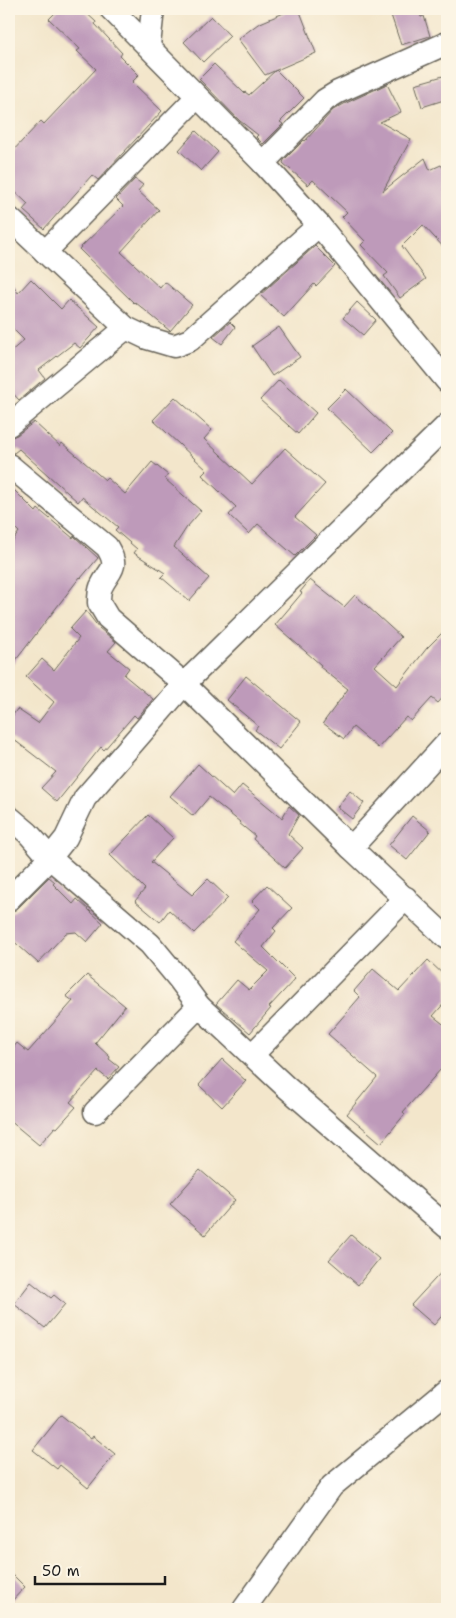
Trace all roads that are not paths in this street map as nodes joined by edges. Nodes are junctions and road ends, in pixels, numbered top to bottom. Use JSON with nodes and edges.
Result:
{"nodes":[{"id":1,"x":111,"y":9,"type":"edge"},
{"id":2,"x":153,"y":9,"type":"edge"},
{"id":3,"x":447,"y":43,"type":"edge"},
{"id":4,"x":149,"y":45,"type":"junction"},
{"id":5,"x":197,"y":97,"type":"junction"},
{"id":6,"x":263,"y":163,"type":"junction"},
{"id":7,"x":9,"y":218,"type":"edge"},
{"id":8,"x":319,"y":225,"type":"junction"},
{"id":9,"x":44,"y":252,"type":"junction"},
{"id":10,"x":126,"y":328,"type":"junction"},
{"id":11,"x":447,"y":381,"type":"edge"},
{"id":12,"x":9,"y":425,"type":"edge"},
{"id":13,"x":447,"y":425,"type":"edge"},
{"id":14,"x":9,"y":465,"type":"edge"},
{"id":15,"x":184,"y":684,"type":"junction"},
{"id":16,"x":447,"y":743,"type":"edge"},
{"id":17,"x":9,"y":817,"type":"edge"},
{"id":18,"x":351,"y":848,"type":"junction"},
{"id":19,"x":50,"y":858,"type":"junction"},
{"id":20,"x":406,"y":898,"type":"junction"},
{"id":21,"x":9,"y":899,"type":"edge"},
{"id":22,"x":447,"y":938,"type":"edge"},
{"id":23,"x":199,"y":1006,"type":"junction"},
{"id":24,"x":252,"y":1055,"type":"junction"},
{"id":25,"x":95,"y":1112,"type":"dead end"},
{"id":26,"x":447,"y":1227,"type":"edge"},
{"id":27,"x":447,"y":1391,"type":"edge"},
{"id":28,"x":244,"y":1609,"type":"edge"}],
"edges":[{"from":1,"to":4,"type":"street"},
{"from":2,"to":4,"type":"street"},
{"from":3,"to":6,"type":"street"},
{"from":4,"to":5,"type":"street"},
{"from":5,"to":6,"type":"street"},
{"from":5,"to":9,"type":"street"},
{"from":6,"to":8,"type":"street"},
{"from":7,"to":9,"type":"street"},
{"from":8,"to":10,"type":"street"},
{"from":8,"to":11,"type":"street"},
{"from":9,"to":10,"type":"street"},
{"from":10,"to":12,"type":"street"},
{"from":13,"to":15,"type":"street"},
{"from":14,"to":15,"type":"street"},
{"from":15,"to":18,"type":"street"},
{"from":15,"to":19,"type":"street"},
{"from":16,"to":18,"type":"street"},
{"from":17,"to":19,"type":"street"},
{"from":18,"to":20,"type":"street"},
{"from":19,"to":21,"type":"street"},
{"from":19,"to":23,"type":"street"},
{"from":20,"to":22,"type":"street"},
{"from":20,"to":24,"type":"street"},
{"from":23,"to":24,"type":"street"},
{"from":23,"to":25,"type":"street"},
{"from":24,"to":26,"type":"street"},
{"from":27,"to":28,"type":"street"}]}
